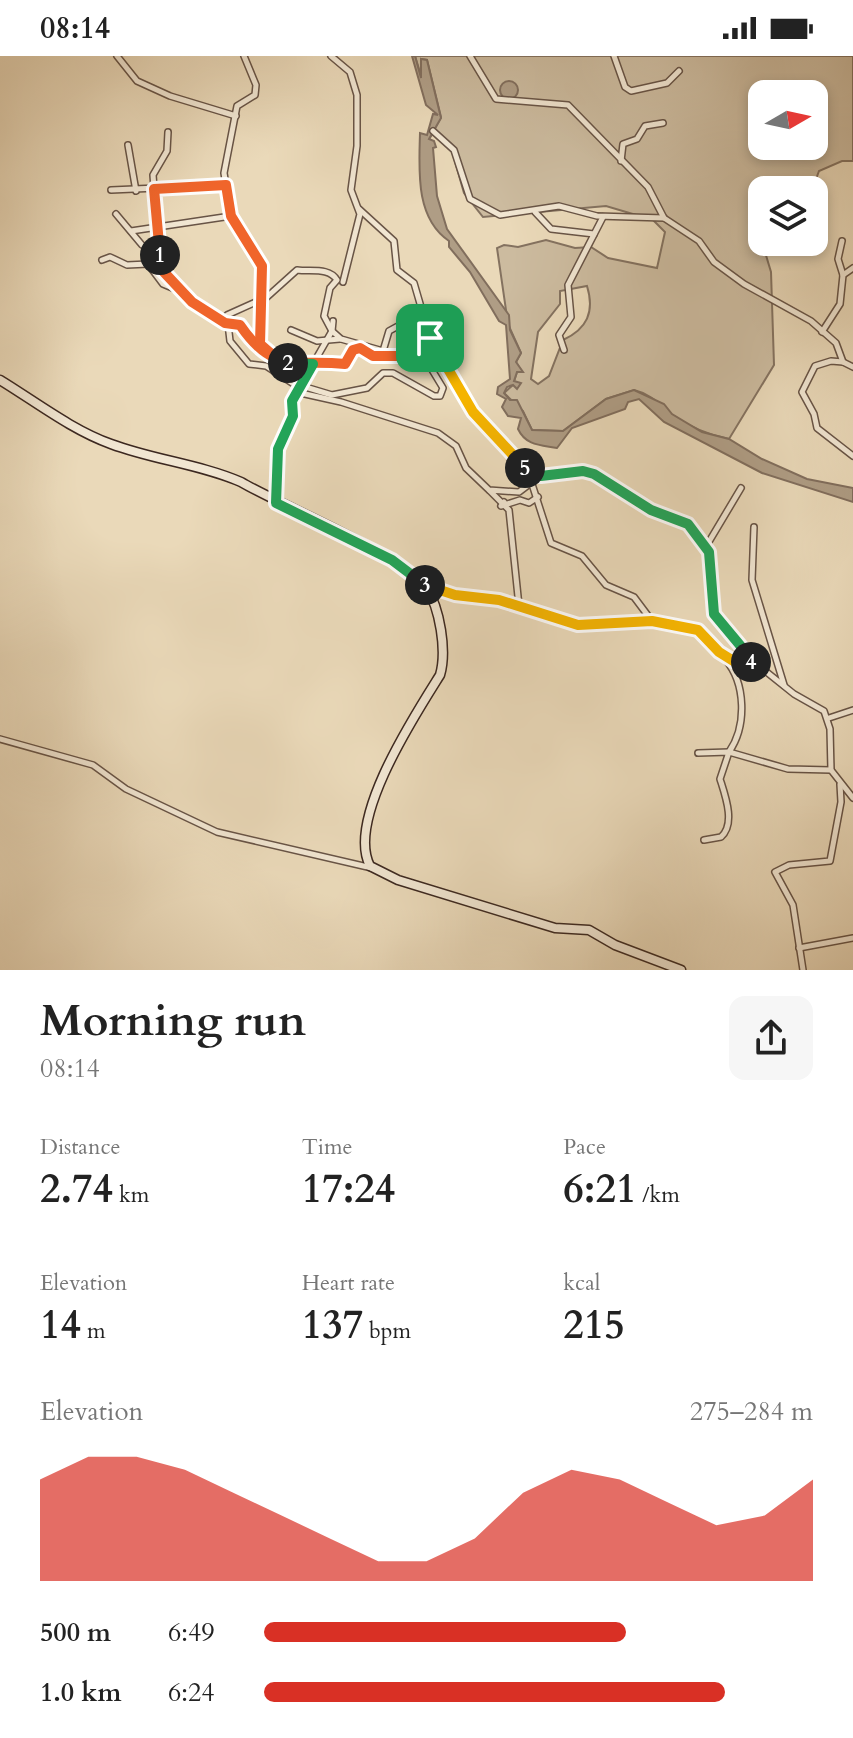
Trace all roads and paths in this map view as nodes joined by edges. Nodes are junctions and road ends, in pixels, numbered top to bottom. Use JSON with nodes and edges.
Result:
{"nodes":[{"id":1,"x":117,"y":56,"type":"edge"},
{"id":2,"x":244,"y":56,"type":"edge"},
{"id":3,"x":331,"y":56,"type":"edge"},
{"id":4,"x":470,"y":56,"type":"edge"},
{"id":5,"x":614,"y":56,"type":"edge"},
{"id":6,"x":679,"y":71,"type":"dead end"},
{"id":7,"x":236,"y":116,"type":"junction"},
{"id":8,"x":663,"y":123,"type":"dead end"},
{"id":9,"x":433,"y":131,"type":"dead end"},
{"id":10,"x":168,"y":132,"type":"dead end"},
{"id":11,"x":128,"y":145,"type":"dead end"},
{"id":12,"x":621,"y":161,"type":"junction"},
{"id":13,"x":226,"y":185,"type":"junction"},
{"id":14,"x":154,"y":189,"type":"junction"},
{"id":15,"x":111,"y":190,"type":"dead end"},
{"id":16,"x":136,"y":191,"type":"junction"},
{"id":17,"x":656,"y":207,"type":"junction"},
{"id":18,"x":359,"y":209,"type":"junction"},
{"id":19,"x":535,"y":212,"type":"dead end"},
{"id":20,"x":116,"y":214,"type":"dead end"},
{"id":21,"x":231,"y":216,"type":"junction"},
{"id":22,"x":604,"y":217,"type":"junction"},
{"id":23,"x":664,"y":218,"type":"junction"},
{"id":24,"x":653,"y":219,"type":"junction"},
{"id":25,"x":158,"y":226,"type":"junction"},
{"id":26,"x":131,"y":231,"type":"junction"},
{"id":27,"x":594,"y":234,"type":"junction"},
{"id":28,"x":842,"y":241,"type":"dead end"},
{"id":29,"x":159,"y":253,"type":"junction"},
{"id":30,"x":102,"y":260,"type":"dead end"},
{"id":31,"x":853,"y":268,"type":"edge"},
{"id":32,"x":843,"y":275,"type":"junction"},
{"id":33,"x":343,"y":282,"type":"dead end"},
{"id":34,"x":182,"y":292,"type":"junction"},
{"id":35,"x":333,"y":321,"type":"dead end"},
{"id":36,"x":291,"y":330,"type":"dead end"},
{"id":37,"x":332,"y":331,"type":"junction"},
{"id":38,"x":822,"y":332,"type":"junction"},
{"id":39,"x":430,"y":338,"type":"junction"},
{"id":40,"x":341,"y":339,"type":"junction"},
{"id":41,"x":325,"y":341,"type":"junction"},
{"id":42,"x":260,"y":344,"type":"junction"},
{"id":43,"x":564,"y":350,"type":"dead end"},
{"id":44,"x":421,"y":356,"type":"junction"},
{"id":45,"x":843,"y":362,"type":"junction"},
{"id":46,"x":446,"y":363,"type":"junction"},
{"id":47,"x":313,"y":364,"type":"junction"},
{"id":48,"x":853,"y":367,"type":"edge"},
{"id":49,"x":0,"y":380,"type":"edge"},
{"id":50,"x":296,"y":392,"type":"junction"},
{"id":51,"x":853,"y":456,"type":"edge"},
{"id":52,"x":541,"y":476,"type":"junction"},
{"id":53,"x":531,"y":481,"type":"junction"},
{"id":54,"x":741,"y":488,"type":"dead end"},
{"id":55,"x":489,"y":490,"type":"junction"},
{"id":56,"x":539,"y":497,"type":"junction"},
{"id":57,"x":504,"y":502,"type":"junction"},
{"id":58,"x":276,"y":503,"type":"junction"},
{"id":59,"x":754,"y":527,"type":"dead end"},
{"id":60,"x":707,"y":545,"type":"junction"},
{"id":61,"x":425,"y":585,"type":"junction"},
{"id":62,"x":519,"y":606,"type":"junction"},
{"id":63,"x":652,"y":621,"type":"junction"},
{"id":64,"x":719,"y":652,"type":"junction"},
{"id":65,"x":754,"y":662,"type":"junction"},
{"id":66,"x":784,"y":685,"type":"junction"},
{"id":67,"x":853,"y":710,"type":"edge"},
{"id":68,"x":829,"y":718,"type":"junction"},
{"id":69,"x":0,"y":739,"type":"edge"},
{"id":70,"x":729,"y":752,"type":"junction"},
{"id":71,"x":698,"y":753,"type":"dead end"},
{"id":72,"x":831,"y":770,"type":"junction"},
{"id":73,"x":840,"y":784,"type":"junction"},
{"id":74,"x":853,"y":798,"type":"edge"},
{"id":75,"x":704,"y":840,"type":"dead end"},
{"id":76,"x":373,"y":868,"type":"junction"},
{"id":77,"x":853,"y":938,"type":"edge"},
{"id":78,"x":799,"y":948,"type":"junction"},
{"id":79,"x":681,"y":970,"type":"edge"},
{"id":80,"x":803,"y":970,"type":"edge"}],
"edges":[{"from":1,"to":7,"type":"street"},
{"from":2,"to":7,"type":"street"},
{"from":3,"to":18,"type":"street"},
{"from":4,"to":12,"type":"street"},
{"from":5,"to":6,"type":"street"},
{"from":7,"to":13,"type":"street"},
{"from":8,"to":12,"type":"street"},
{"from":9,"to":22,"type":"street"},
{"from":10,"to":14,"type":"street"},
{"from":11,"to":16,"type":"street"},
{"from":12,"to":17,"type":"street"},
{"from":13,"to":14,"type":"street"},
{"from":13,"to":21,"type":"street"},
{"from":14,"to":16,"type":"street"},
{"from":14,"to":25,"type":"street"},
{"from":15,"to":16,"type":"street"},
{"from":17,"to":23,"type":"street"},
{"from":17,"to":24,"type":"street"},
{"from":18,"to":33,"type":"street"},
{"from":18,"to":39,"type":"street"},
{"from":19,"to":27,"type":"street"},
{"from":20,"to":26,"type":"street"},
{"from":21,"to":25,"type":"street"},
{"from":21,"to":42,"type":"street"},
{"from":22,"to":24,"type":"street"},
{"from":22,"to":27,"type":"street"},
{"from":23,"to":24,"type":"street"},
{"from":23,"to":38,"type":"street"},
{"from":25,"to":26,"type":"street"},
{"from":25,"to":29,"type":"street"},
{"from":26,"to":29,"type":"street"},
{"from":27,"to":43,"type":"street"},
{"from":28,"to":32,"type":"street"},
{"from":29,"to":34,"type":"street"},
{"from":30,"to":34,"type":"street"},
{"from":31,"to":32,"type":"street"},
{"from":32,"to":38,"type":"street"},
{"from":34,"to":42,"type":"street"},
{"from":35,"to":37,"type":"street"},
{"from":36,"to":41,"type":"street"},
{"from":37,"to":40,"type":"street"},
{"from":37,"to":40,"type":"street"},
{"from":37,"to":41,"type":"street"},
{"from":38,"to":45,"type":"street"},
{"from":39,"to":44,"type":"street"},
{"from":39,"to":46,"type":"street"},
{"from":40,"to":41,"type":"street"},
{"from":41,"to":47,"type":"street"},
{"from":42,"to":47,"type":"street"},
{"from":44,"to":46,"type":"street"},
{"from":44,"to":47,"type":"street"},
{"from":45,"to":48,"type":"street"},
{"from":45,"to":51,"type":"street"},
{"from":46,"to":52,"type":"street"},
{"from":47,"to":50,"type":"street"},
{"from":49,"to":58,"type":"main road"},
{"from":50,"to":55,"type":"street"},
{"from":50,"to":58,"type":"street"},
{"from":52,"to":53,"type":"street"},
{"from":52,"to":60,"type":"street"},
{"from":53,"to":55,"type":"street"},
{"from":53,"to":56,"type":"street"},
{"from":54,"to":60,"type":"street"},
{"from":55,"to":57,"type":"street"},
{"from":56,"to":57,"type":"street"},
{"from":56,"to":63,"type":"street"},
{"from":57,"to":62,"type":"street"},
{"from":58,"to":61,"type":"main road"},
{"from":59,"to":66,"type":"street"},
{"from":60,"to":65,"type":"street"},
{"from":61,"to":62,"type":"street"},
{"from":61,"to":76,"type":"main road"},
{"from":62,"to":63,"type":"street"},
{"from":63,"to":64,"type":"street"},
{"from":64,"to":65,"type":"street"},
{"from":64,"to":70,"type":"street"},
{"from":65,"to":66,"type":"street"},
{"from":66,"to":68,"type":"street"},
{"from":67,"to":68,"type":"street"},
{"from":68,"to":72,"type":"street"},
{"from":69,"to":76,"type":"street"},
{"from":70,"to":71,"type":"street"},
{"from":70,"to":72,"type":"street"},
{"from":70,"to":75,"type":"street"},
{"from":72,"to":73,"type":"street"},
{"from":73,"to":74,"type":"street"},
{"from":73,"to":78,"type":"street"},
{"from":76,"to":79,"type":"main road"},
{"from":77,"to":78,"type":"street"},
{"from":78,"to":80,"type":"street"}]}
